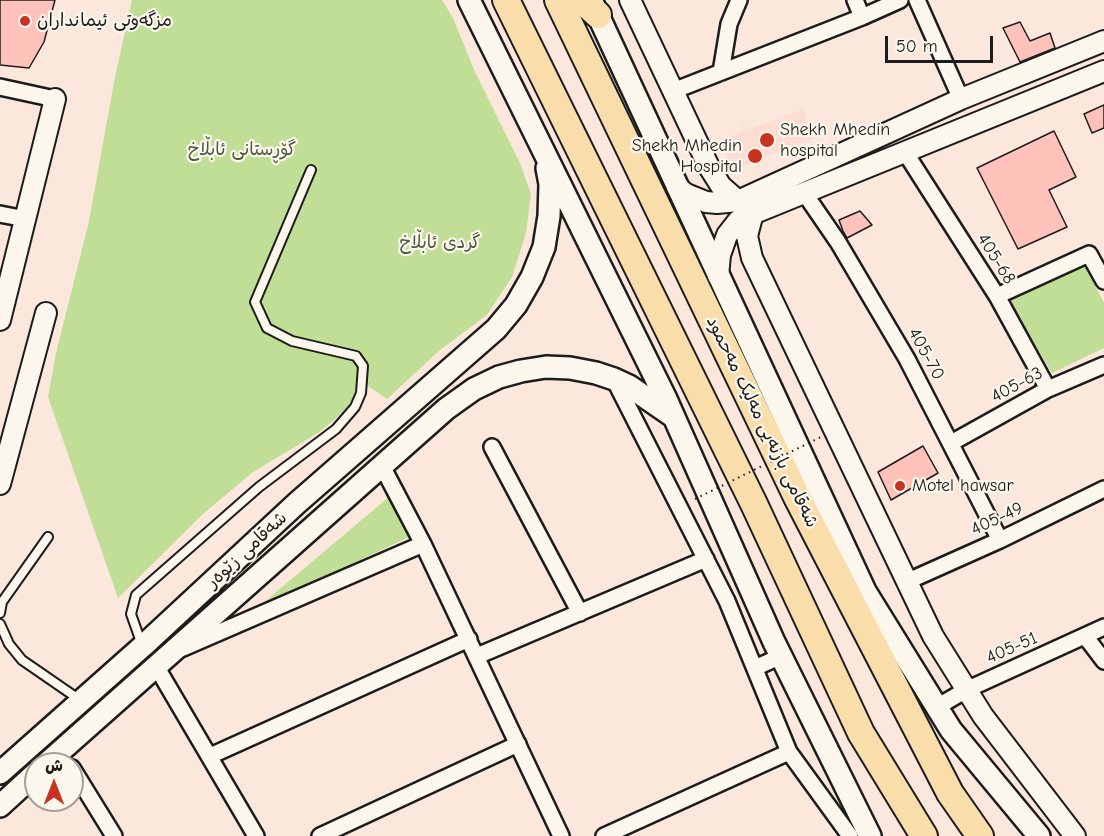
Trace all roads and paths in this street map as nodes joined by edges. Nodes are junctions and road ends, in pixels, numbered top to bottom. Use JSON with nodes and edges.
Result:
{"nodes":[{"id":1,"x":469,"y":0,"type":"edge"},
{"id":2,"x":506,"y":0,"type":"edge"},
{"id":3,"x":558,"y":0,"type":"edge"},
{"id":4,"x":630,"y":0,"type":"edge"},
{"id":5,"x":739,"y":0,"type":"edge"},
{"id":6,"x":855,"y":0,"type":"edge"},
{"id":7,"x":900,"y":0,"type":"edge"},
{"id":8,"x":917,"y":0,"type":"edge"},
{"id":9,"x":590,"y":5,"type":"edge"},
{"id":10,"x":862,"y":17,"type":"junction"},
{"id":11,"x":1104,"y":41,"type":"edge"},
{"id":12,"x":1104,"y":71,"type":"edge"},
{"id":13,"x":721,"y":72,"type":"junction"},
{"id":14,"x":0,"y":87,"type":"edge"},
{"id":15,"x":672,"y":91,"type":"junction"},
{"id":16,"x":55,"y":99,"type":"joint"},
{"id":17,"x":961,"y":99,"type":"junction"},
{"id":18,"x":544,"y":152,"type":"junction"},
{"id":19,"x":906,"y":152,"type":"junction"},
{"id":20,"x":311,"y":170,"type":"dead end"},
{"id":21,"x":677,"y":187,"type":"junction"},
{"id":22,"x":805,"y":194,"type":"junction"},
{"id":23,"x":745,"y":207,"type":"junction"},
{"id":24,"x":0,"y":214,"type":"edge"},
{"id":25,"x":26,"y":219,"type":"junction"},
{"id":26,"x":718,"y":276,"type":"junction"},
{"id":27,"x":1104,"y":281,"type":"edge"},
{"id":28,"x":997,"y":296,"type":"junction"},
{"id":29,"x":46,"y":313,"type":"dead end"},
{"id":30,"x":0,"y":320,"type":"edge"},
{"id":31,"x":1104,"y":365,"type":"edge"},
{"id":32,"x":614,"y":379,"type":"junction"},
{"id":33,"x":1048,"y":389,"type":"junction"},
{"id":34,"x":674,"y":417,"type":"junction"},
{"id":35,"x":821,"y":436,"type":"dead end"},
{"id":36,"x":951,"y":442,"type":"junction"},
{"id":37,"x":492,"y":447,"type":"dead end"},
{"id":38,"x":382,"y":466,"type":"junction"},
{"id":39,"x":0,"y":484,"type":"edge"},
{"id":40,"x":1104,"y":489,"type":"edge"},
{"id":41,"x":695,"y":499,"type":"dead end"},
{"id":42,"x":297,"y":503,"type":"junction"},
{"id":43,"x":48,"y":537,"type":"dead end"},
{"id":44,"x":301,"y":539,"type":"junction"},
{"id":45,"x":1000,"y":540,"type":"junction"},
{"id":46,"x":423,"y":544,"type":"junction"},
{"id":47,"x":706,"y":559,"type":"junction"},
{"id":48,"x":906,"y":582,"type":"junction"},
{"id":49,"x":865,"y":591,"type":"junction"},
{"id":50,"x":0,"y":613,"type":"edge"},
{"id":51,"x":580,"y":613,"type":"junction"},
{"id":52,"x":0,"y":624,"type":"edge"},
{"id":53,"x":1104,"y":627,"type":"edge"},
{"id":54,"x":868,"y":636,"type":"junction"},
{"id":55,"x":1085,"y":636,"type":"junction"},
{"id":56,"x":469,"y":639,"type":"junction"},
{"id":57,"x":143,"y":646,"type":"junction"},
{"id":58,"x":477,"y":656,"type":"junction"},
{"id":59,"x":781,"y":656,"type":"junction"},
{"id":60,"x":162,"y":660,"type":"junction"},
{"id":61,"x":1104,"y":662,"type":"edge"},
{"id":62,"x":755,"y":668,"type":"junction"},
{"id":63,"x":966,"y":690,"type":"junction"},
{"id":64,"x":82,"y":700,"type":"junction"},
{"id":65,"x":937,"y":707,"type":"junction"},
{"id":66,"x":518,"y":744,"type":"junction"},
{"id":67,"x":72,"y":752,"type":"edge"},
{"id":68,"x":789,"y":752,"type":"junction"},
{"id":69,"x":210,"y":756,"type":"junction"},
{"id":70,"x":0,"y":773,"type":"edge"},
{"id":71,"x":24,"y":784,"type":"edge"},
{"id":72,"x":84,"y":793,"type":"edge"},
{"id":73,"x":0,"y":806,"type":"edge"},
{"id":74,"x":114,"y":836,"type":"edge"},
{"id":75,"x":256,"y":836,"type":"edge"},
{"id":76,"x":320,"y":836,"type":"edge"},
{"id":77,"x":561,"y":836,"type":"edge"},
{"id":78,"x":604,"y":836,"type":"edge"},
{"id":79,"x":850,"y":836,"type":"edge"},
{"id":80,"x":870,"y":836,"type":"edge"},
{"id":81,"x":924,"y":836,"type":"edge"},
{"id":82,"x":980,"y":836,"type":"edge"},
{"id":83,"x":1039,"y":836,"type":"edge"},
{"id":84,"x":1074,"y":836,"type":"edge"}],
"edges":[{"from":1,"to":18,"type":"main road"},
{"from":2,"to":81,"type":"highway"},
{"from":3,"to":54,"type":"highway","name":"شەقامی بازنەیی مەلیک مەحمود"},
{"from":4,"to":15,"type":"street"},
{"from":5,"to":13,"type":"street"},
{"from":6,"to":10,"type":"street"},
{"from":7,"to":10,"type":"street"},
{"from":8,"to":17,"type":"street"},
{"from":9,"to":21,"type":"main road"},
{"from":10,"to":13,"type":"street"},
{"from":11,"to":17,"type":"street"},
{"from":12,"to":19,"type":"street"},
{"from":13,"to":15,"type":"street"},
{"from":14,"to":16,"type":"street"},
{"from":15,"to":23,"type":"street"},
{"from":16,"to":25,"type":"street"},
{"from":17,"to":23,"type":"street"},
{"from":18,"to":34,"type":"main road"},
{"from":18,"to":42,"type":"main road","name":"شەقامی زێوەر"},
{"from":19,"to":22,"type":"street"},
{"from":19,"to":28,"type":"street","name":"405-68"},
{"from":20,"to":57,"type":"lane"},
{"from":21,"to":23,"type":"street"},
{"from":21,"to":26,"type":"main road"},
{"from":22,"to":23,"type":"street"},
{"from":22,"to":36,"type":"street","name":"405-70"},
{"from":23,"to":26,"type":"street"},
{"from":23,"to":48,"type":"street"},
{"from":24,"to":25,"type":"street"},
{"from":25,"to":30,"type":"street"},
{"from":26,"to":49,"type":"main road"},
{"from":27,"to":28,"type":"street"},
{"from":28,"to":33,"type":"street","name":"405-68"},
{"from":29,"to":39,"type":"street"},
{"from":31,"to":33,"type":"street","name":"405-63"},
{"from":32,"to":34,"type":"main road","name":"شەقامی زێوەر"},
{"from":32,"to":38,"type":"main road","name":"شەقامی زێوەر"},
{"from":32,"to":47,"type":"street"},
{"from":33,"to":36,"type":"street","name":"405-63"},
{"from":34,"to":59,"type":"main road"},
{"from":35,"to":41,"type":"path","bridge":true},
{"from":36,"to":45,"type":"street","name":"405-70"},
{"from":37,"to":51,"type":"street"},
{"from":38,"to":44,"type":"main road","name":"شەقامی زێوەر"},
{"from":38,"to":46,"type":"street"},
{"from":40,"to":45,"type":"street","name":"405-49"},
{"from":42,"to":44,"type":"main road"},
{"from":42,"to":57,"type":"main road","name":"شەقامی زێوەر"},
{"from":43,"to":50,"type":"lane"},
{"from":44,"to":60,"type":"main road","name":"شەقامی زێوەر"},
{"from":45,"to":48,"type":"street","name":"405-49"},
{"from":46,"to":56,"type":"street"},
{"from":46,"to":60,"type":"street"},
{"from":47,"to":51,"type":"street"},
{"from":47,"to":62,"type":"street"},
{"from":48,"to":63,"type":"street"},
{"from":49,"to":54,"type":"highway"},
{"from":49,"to":65,"type":"main road"},
{"from":51,"to":58,"type":"street"},
{"from":52,"to":64,"type":"lane"},
{"from":53,"to":55,"type":"street","name":"405-51"},
{"from":54,"to":82,"type":"highway","name":"شەقامی بازنەیی مەلیک مەحمود"},
{"from":55,"to":61,"type":"street"},
{"from":55,"to":63,"type":"street","name":"405-51"},
{"from":56,"to":58,"type":"street"},
{"from":56,"to":69,"type":"street"},
{"from":57,"to":64,"type":"main road","name":"شەقامی زێوەر"},
{"from":58,"to":66,"type":"street"},
{"from":59,"to":62,"type":"street"},
{"from":59,"to":80,"type":"main road"},
{"from":60,"to":67,"type":"main road","name":"شەقامی زێوەر"},
{"from":60,"to":69,"type":"street"},
{"from":62,"to":68,"type":"street"},
{"from":63,"to":65,"type":"street","name":"405-51"},
{"from":63,"to":84,"type":"street"},
{"from":64,"to":70,"type":"main road","name":"شەقامی زێوەر"},
{"from":65,"to":83,"type":"main road"},
{"from":66,"to":76,"type":"street"},
{"from":66,"to":77,"type":"street"},
{"from":68,"to":78,"type":"street"},
{"from":68,"to":79,"type":"street"},
{"from":69,"to":75,"type":"street"},
{"from":71,"to":73,"type":"main road"},
{"from":72,"to":74,"type":"street"}]}
